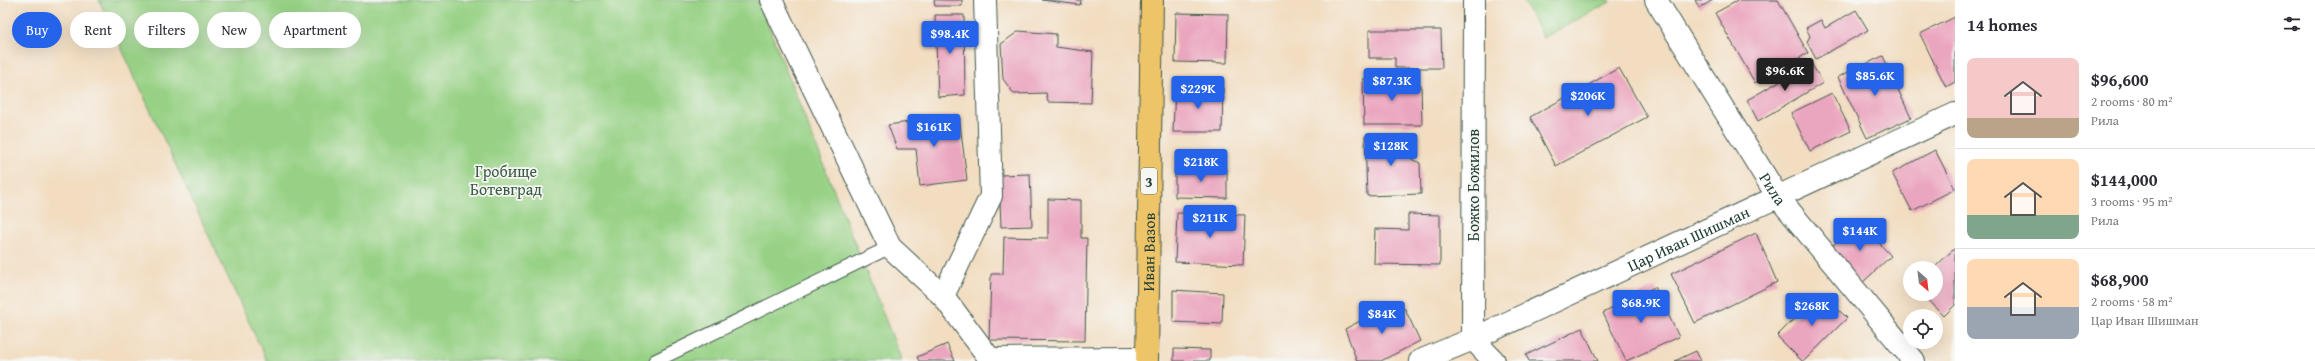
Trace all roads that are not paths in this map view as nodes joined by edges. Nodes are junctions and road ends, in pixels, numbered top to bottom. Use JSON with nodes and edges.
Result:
{"nodes":[{"id":1,"x":771,"y":0,"type":"edge"},
{"id":2,"x":985,"y":0,"type":"edge"},
{"id":3,"x":1152,"y":0,"type":"edge"},
{"id":4,"x":1474,"y":0,"type":"edge"},
{"id":5,"x":1656,"y":0,"type":"edge"},
{"id":6,"x":1955,"y":114,"type":"edge"},
{"id":7,"x":1778,"y":197,"type":"junction"},
{"id":8,"x":890,"y":247,"type":"junction"},
{"id":9,"x":943,"y":296,"type":"junction"},
{"id":10,"x":1472,"y":339,"type":"junction"},
{"id":11,"x":1147,"y":360,"type":"edge"},
{"id":12,"x":655,"y":361,"type":"edge"},
{"id":13,"x":1420,"y":361,"type":"edge"},
{"id":14,"x":1494,"y":361,"type":"edge"},
{"id":15,"x":1914,"y":361,"type":"edge"}],
"edges":[{"from":1,"to":8,"type":"street"},
{"from":2,"to":9,"type":"street"},
{"from":3,"to":11,"type":"main road","name":"Иван Вазов","number":"3"},
{"from":4,"to":10,"type":"street","name":"Божко Божилов"},
{"from":5,"to":7,"type":"street","name":"Рила"},
{"from":6,"to":7,"type":"street","name":"Цар Иван Шишман"},
{"from":7,"to":10,"type":"street","name":"Цар Иван Шишман"},
{"from":7,"to":15,"type":"street","name":"Рила"},
{"from":8,"to":9,"type":"street"},
{"from":8,"to":12,"type":"lane"},
{"from":9,"to":11,"type":"street"},
{"from":10,"to":13,"type":"street","name":"Цар Иван Шишман"},
{"from":10,"to":14,"type":"street"}]}
